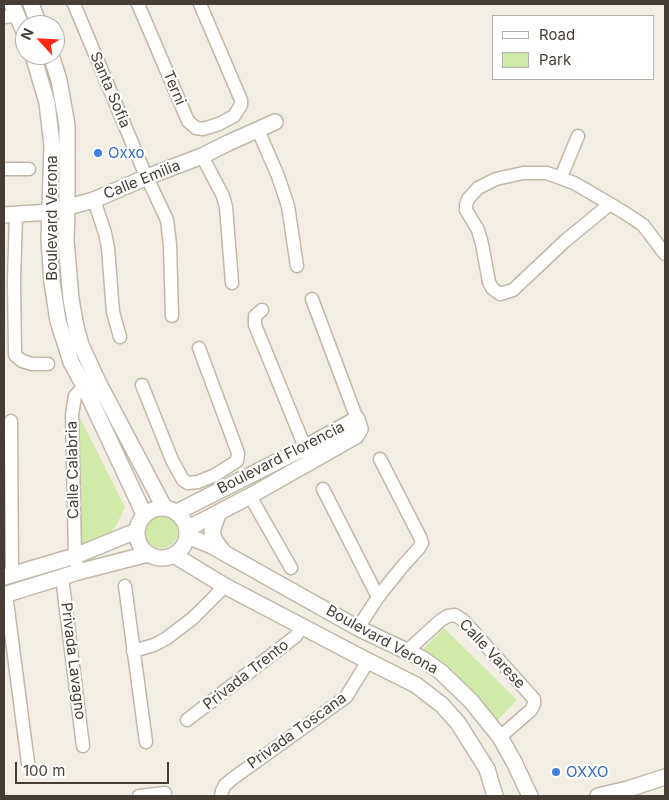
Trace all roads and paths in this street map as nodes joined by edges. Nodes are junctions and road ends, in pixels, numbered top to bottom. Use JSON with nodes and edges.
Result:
{"nodes":[{"id":1,"x":74,"y":4,"type":"edge"},
{"id":2,"x":138,"y":4,"type":"edge"},
{"id":3,"x":200,"y":4,"type":"edge"},
{"id":4,"x":36,"y":65,"type":"edge"},
{"id":5,"x":54,"y":65,"type":"edge"},
{"id":6,"x":275,"y":122,"type":"dead end"},
{"id":7,"x":219,"y":124,"type":"junction"},
{"id":8,"x":258,"y":130,"type":"junction"},
{"id":9,"x":578,"y":136,"type":"dead end"},
{"id":10,"x":228,"y":142,"type":"junction"},
{"id":11,"x":202,"y":156,"type":"junction"},
{"id":12,"x":4,"y":169,"type":"edge"},
{"id":13,"x":29,"y":169,"type":"dead end"},
{"id":14,"x":147,"y":177,"type":"junction"},
{"id":15,"x":561,"y":177,"type":"junction"},
{"id":16,"x":94,"y":200,"type":"junction"},
{"id":17,"x":610,"y":204,"type":"junction"},
{"id":18,"x":67,"y":208,"type":"junction"},
{"id":19,"x":50,"y":212,"type":"junction"},
{"id":20,"x":10,"y":215,"type":"edge"},
{"id":21,"x":665,"y":254,"type":"edge"},
{"id":22,"x":297,"y":266,"type":"dead end"},
{"id":23,"x":232,"y":283,"type":"dead end"},
{"id":24,"x":312,"y":299,"type":"dead end"},
{"id":25,"x":262,"y":310,"type":"dead end"},
{"id":26,"x":172,"y":316,"type":"dead end"},
{"id":27,"x":120,"y":337,"type":"dead end"},
{"id":28,"x":199,"y":348,"type":"dead end"},
{"id":29,"x":48,"y":364,"type":"dead end"},
{"id":30,"x":91,"y":384,"type":"junction"},
{"id":31,"x":142,"y":385,"type":"dead end"},
{"id":32,"x":357,"y":418,"type":"joint"},
{"id":33,"x":11,"y":421,"type":"dead end"},
{"id":34,"x":307,"y":455,"type":"junction"},
{"id":35,"x":380,"y":459,"type":"dead end"},
{"id":36,"x":219,"y":481,"type":"junction"},
{"id":37,"x":323,"y":489,"type":"dead end"},
{"id":38,"x":250,"y":496,"type":"junction"},
{"id":39,"x":170,"y":510,"type":"junction"},
{"id":40,"x":219,"y":512,"type":"junction"},
{"id":41,"x":144,"y":514,"type":"junction"},
{"id":42,"x":136,"y":531,"type":"junction"},
{"id":43,"x":187,"y":532,"type":"junction"},
{"id":44,"x":223,"y":552,"type":"junction"},
{"id":45,"x":148,"y":554,"type":"junction"},
{"id":46,"x":174,"y":555,"type":"junction"},
{"id":47,"x":75,"y":556,"type":"junction"},
{"id":48,"x":291,"y":568,"type":"dead end"},
{"id":49,"x":78,"y":572,"type":"junction"},
{"id":50,"x":8,"y":576,"type":"edge"},
{"id":51,"x":62,"y":577,"type":"junction"},
{"id":52,"x":223,"y":585,"type":"junction"},
{"id":53,"x":125,"y":586,"type":"dead end"},
{"id":54,"x":5,"y":594,"type":"edge"},
{"id":55,"x":378,"y":597,"type":"junction"},
{"id":56,"x":301,"y":627,"type":"junction"},
{"id":57,"x":358,"y":628,"type":"junction"},
{"id":58,"x":133,"y":651,"type":"junction"},
{"id":59,"x":407,"y":651,"type":"junction"},
{"id":60,"x":368,"y":661,"type":"junction"},
{"id":61,"x":187,"y":720,"type":"dead end"},
{"id":62,"x":500,"y":737,"type":"junction"},
{"id":63,"x":146,"y":742,"type":"dead end"},
{"id":64,"x":83,"y":746,"type":"dead end"},
{"id":65,"x":28,"y":763,"type":"dead end"},
{"id":66,"x":665,"y":777,"type":"edge"},
{"id":67,"x":165,"y":794,"type":"dead end"},
{"id":68,"x":139,"y":796,"type":"edge"},
{"id":69,"x":221,"y":796,"type":"edge"},
{"id":70,"x":495,"y":796,"type":"edge"},
{"id":71,"x":530,"y":796,"type":"edge"},
{"id":72,"x":598,"y":796,"type":"edge"}],
"edges":[{"from":1,"to":14,"type":"street","name":"Santa Sofia"},
{"from":2,"to":7,"type":"street","name":"Terni"},
{"from":3,"to":7,"type":"street"},
{"from":4,"to":19,"type":"street","name":"Boulevard Verona"},
{"from":5,"to":18,"type":"street","name":"Boulevard Verona"},
{"from":6,"to":8,"type":"street","name":"Calle Emilia"},
{"from":7,"to":10,"type":"street"},
{"from":8,"to":10,"type":"street","name":"Calle Emilia"},
{"from":8,"to":22,"type":"street"},
{"from":9,"to":15,"type":"street"},
{"from":10,"to":11,"type":"street","name":"Calle Emilia"},
{"from":11,"to":14,"type":"street","name":"Calle Emilia"},
{"from":11,"to":23,"type":"street"},
{"from":12,"to":13,"type":"street"},
{"from":14,"to":16,"type":"street","name":"Calle Emilia"},
{"from":14,"to":26,"type":"street","name":"Santa Sofia"},
{"from":15,"to":17,"type":"street"},
{"from":15,"to":17,"type":"street"},
{"from":16,"to":18,"type":"street","name":"Calle Emilia"},
{"from":16,"to":27,"type":"street"},
{"from":17,"to":21,"type":"street"},
{"from":18,"to":19,"type":"street","name":"Calle Emilia"},
{"from":18,"to":30,"type":"street","name":"Boulevard Verona"},
{"from":19,"to":20,"type":"street","name":"Calle Emilia"},
{"from":19,"to":30,"type":"street","name":"Boulevard Verona"},
{"from":20,"to":29,"type":"street"},
{"from":24,"to":32,"type":"street"},
{"from":25,"to":34,"type":"street"},
{"from":28,"to":36,"type":"street"},
{"from":30,"to":39,"type":"street","name":"Boulevard Verona"},
{"from":30,"to":41,"type":"street","name":"Boulevard Verona"},
{"from":30,"to":47,"type":"street","name":"Calle Calabria"},
{"from":31,"to":36,"type":"street"},
{"from":32,"to":34,"type":"street","name":"Boulevard Florencia"},
{"from":33,"to":50,"type":"street"},
{"from":34,"to":36,"type":"street","name":"Boulevard Florencia"},
{"from":34,"to":38,"type":"street","name":"Boulevard Florencia"},
{"from":35,"to":55,"type":"street"},
{"from":36,"to":39,"type":"street","name":"Boulevard Florencia"},
{"from":37,"to":55,"type":"street"},
{"from":38,"to":40,"type":"street","name":"Boulevard Florencia"},
{"from":38,"to":48,"type":"street"},
{"from":39,"to":41,"type":"street"},
{"from":39,"to":43,"type":"street"},
{"from":40,"to":43,"type":"street","name":"Boulevard Florencia"},
{"from":40,"to":44,"type":"street"},
{"from":41,"to":42,"type":"street"},
{"from":42,"to":45,"type":"street"},
{"from":42,"to":47,"type":"street"},
{"from":43,"to":44,"type":"street","name":"Boulevard Verona"},
{"from":43,"to":46,"type":"street"},
{"from":44,"to":57,"type":"street","name":"Boulevard Verona"},
{"from":45,"to":46,"type":"street"},
{"from":45,"to":49,"type":"street"},
{"from":46,"to":52,"type":"street","name":"Boulevard Verona"},
{"from":47,"to":49,"type":"street","name":"Calle Calabria"},
{"from":47,"to":50,"type":"street"},
{"from":49,"to":51,"type":"street"},
{"from":51,"to":54,"type":"street"},
{"from":51,"to":64,"type":"street","name":"Privada Lavagno"},
{"from":52,"to":56,"type":"street","name":"Boulevard Verona"},
{"from":52,"to":58,"type":"street"},
{"from":53,"to":58,"type":"street"},
{"from":54,"to":65,"type":"street"},
{"from":55,"to":57,"type":"street"},
{"from":56,"to":60,"type":"street","name":"Boulevard Verona"},
{"from":56,"to":61,"type":"street","name":"Privada Trento"},
{"from":57,"to":59,"type":"street","name":"Boulevard Verona"},
{"from":58,"to":63,"type":"street"},
{"from":59,"to":62,"type":"street","name":"Boulevard Verona"},
{"from":59,"to":62,"type":"street","name":"Calle Varese"},
{"from":60,"to":69,"type":"street","name":"Privada Toscana"},
{"from":60,"to":70,"type":"street","name":"Boulevard Verona"},
{"from":62,"to":71,"type":"street","name":"Boulevard Verona"},
{"from":66,"to":72,"type":"street"},
{"from":67,"to":68,"type":"street"}]}
